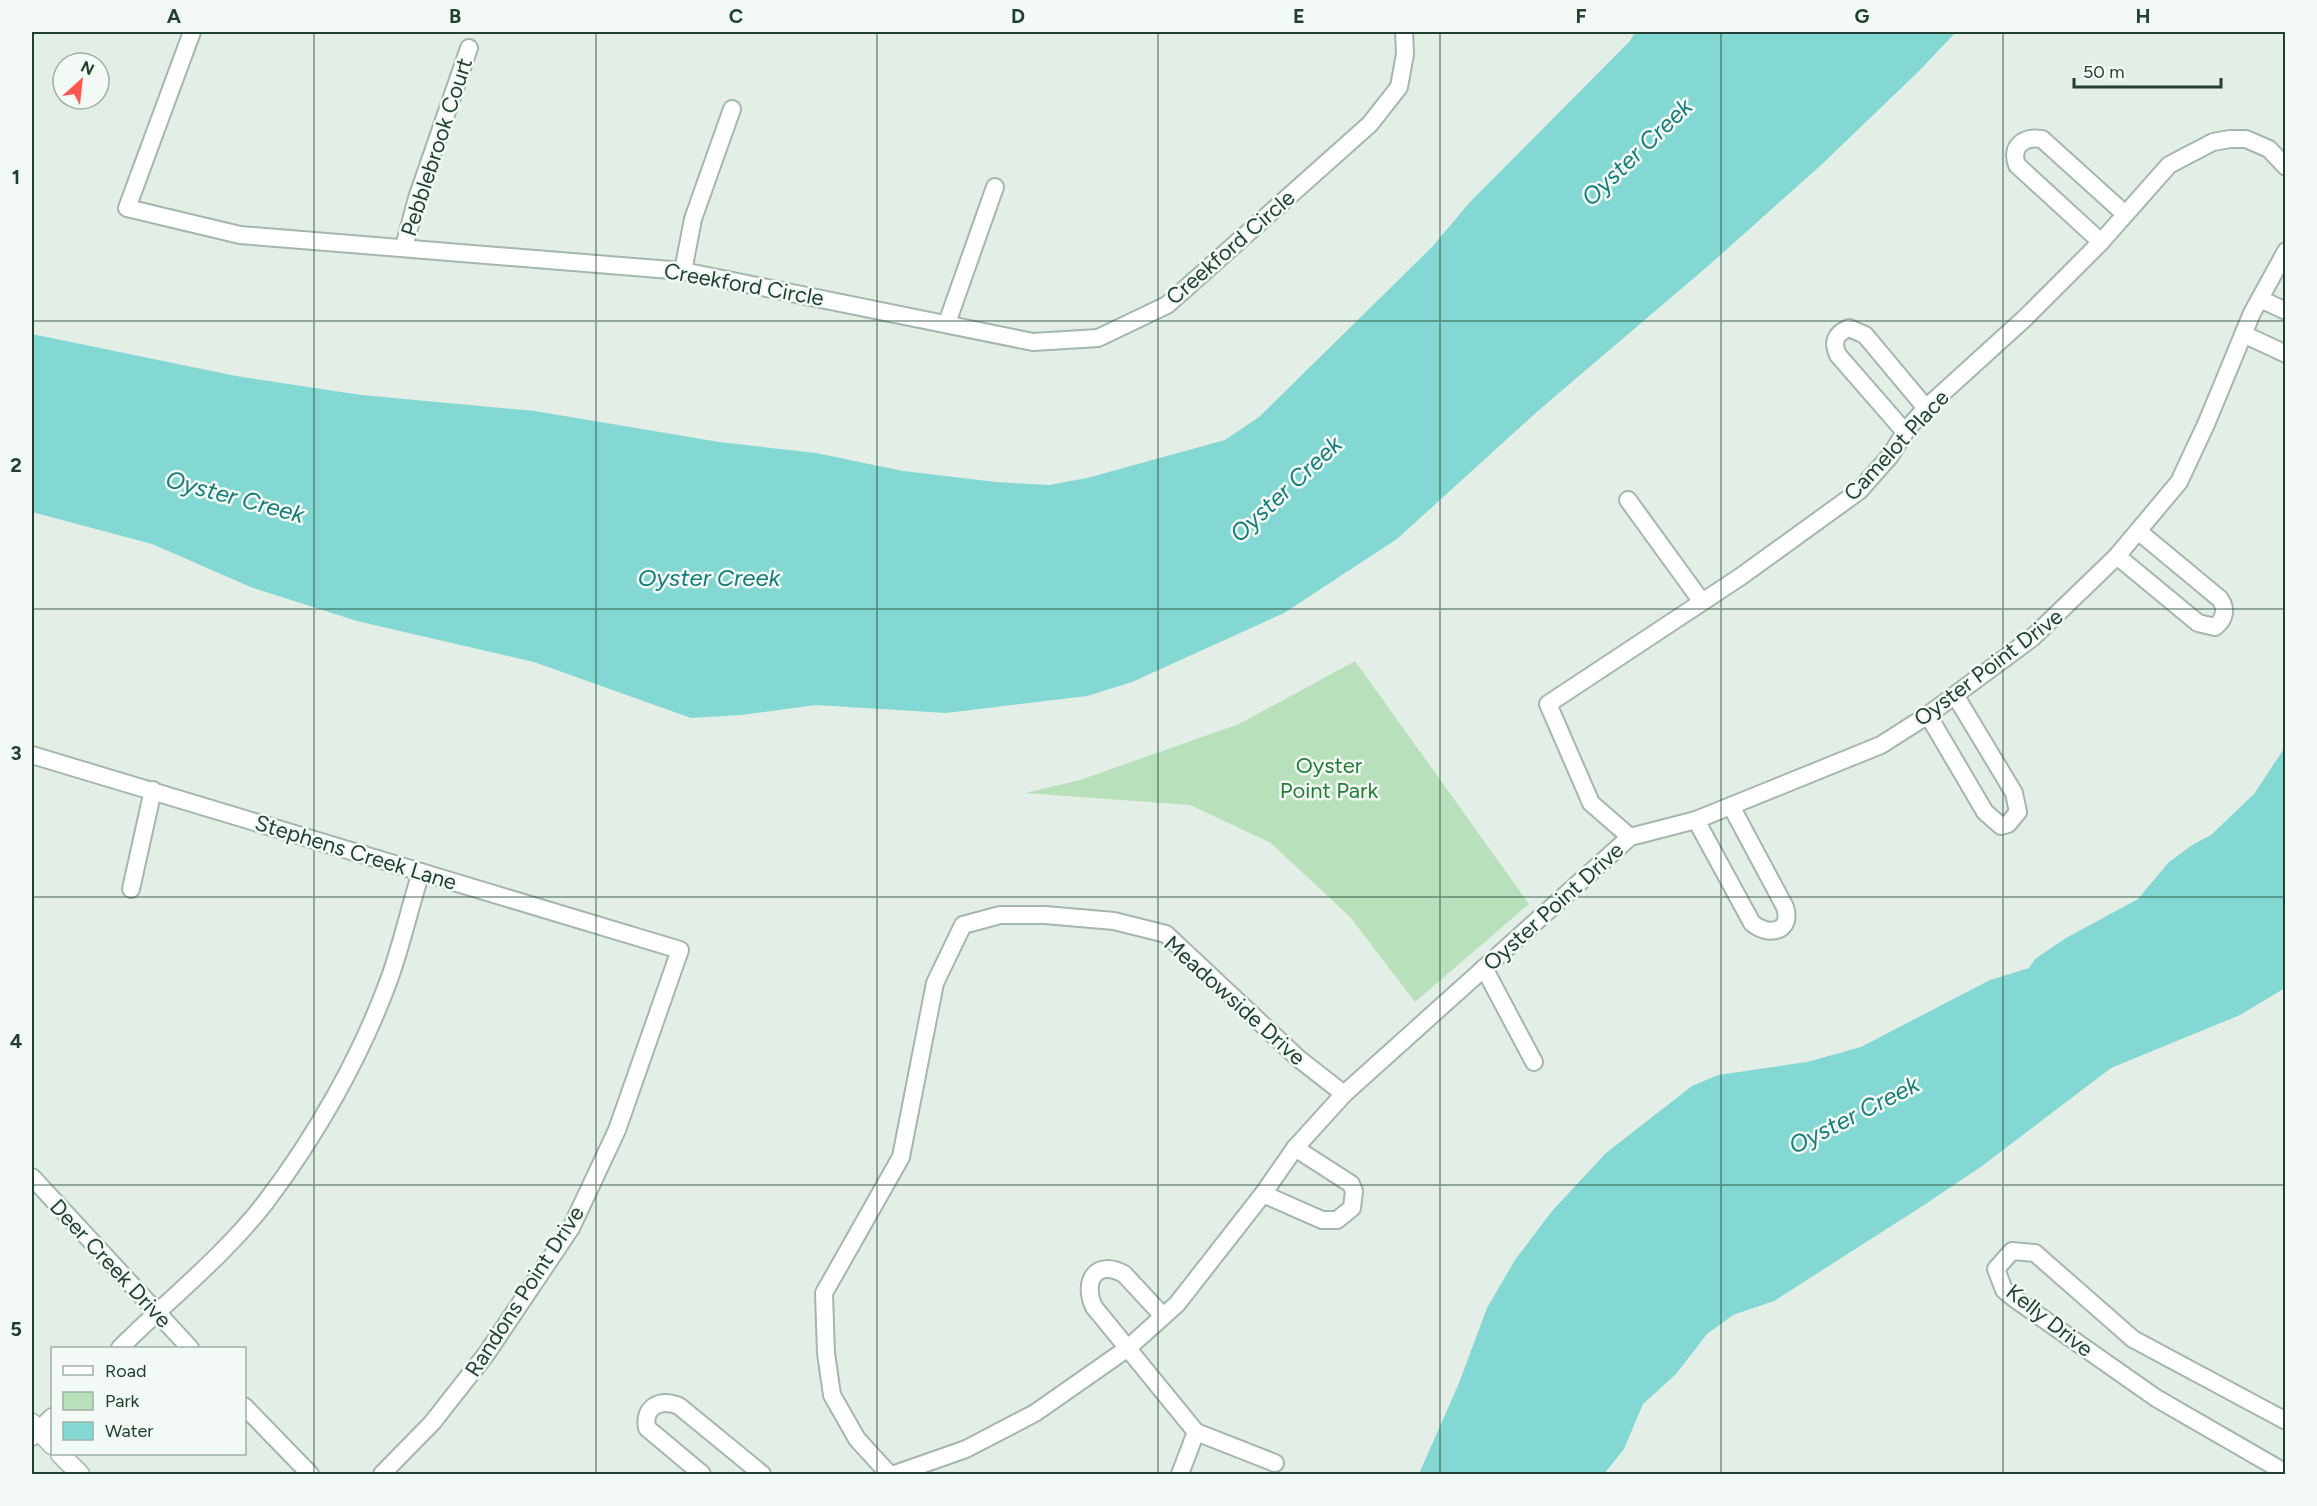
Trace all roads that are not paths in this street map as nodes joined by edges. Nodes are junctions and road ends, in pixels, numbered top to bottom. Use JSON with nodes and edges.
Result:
{"nodes":[{"id":1,"x":192,"y":32,"type":"edge"},
{"id":2,"x":1404,"y":32,"type":"edge"},
{"id":3,"x":469,"y":48,"type":"dead end"},
{"id":4,"x":732,"y":109,"type":"dead end"},
{"id":5,"x":2286,"y":167,"type":"edge"},
{"id":6,"x":995,"y":187,"type":"dead end"},
{"id":7,"x":2126,"y":214,"type":"junction"},
{"id":8,"x":2101,"y":242,"type":"junction"},
{"id":9,"x":404,"y":247,"type":"junction"},
{"id":10,"x":2286,"y":251,"type":"edge"},
{"id":11,"x":683,"y":270,"type":"junction"},
{"id":12,"x":2260,"y":298,"type":"junction"},
{"id":13,"x":2286,"y":311,"type":"edge"},
{"id":14,"x":947,"y":323,"type":"junction"},
{"id":15,"x":2243,"y":334,"type":"junction"},
{"id":16,"x":2286,"y":354,"type":"edge"},
{"id":17,"x":1926,"y":408,"type":"junction"},
{"id":18,"x":1905,"y":432,"type":"junction"},
{"id":19,"x":1628,"y":500,"type":"dead end"},
{"id":20,"x":2138,"y":531,"type":"junction"},
{"id":21,"x":2117,"y":556,"type":"junction"},
{"id":22,"x":1702,"y":602,"type":"junction"},
{"id":23,"x":1955,"y":695,"type":"junction"},
{"id":24,"x":1928,"y":715,"type":"junction"},
{"id":25,"x":32,"y":754,"type":"edge"},
{"id":26,"x":153,"y":790,"type":"junction"},
{"id":27,"x":1731,"y":806,"type":"junction"},
{"id":28,"x":1696,"y":820,"type":"junction"},
{"id":29,"x":1630,"y":837,"type":"junction"},
{"id":30,"x":421,"y":872,"type":"junction"},
{"id":31,"x":131,"y":889,"type":"dead end"},
{"id":32,"x":680,"y":950,"type":"joint"},
{"id":33,"x":1484,"y":968,"type":"junction"},
{"id":34,"x":1534,"y":1062,"type":"dead end"},
{"id":35,"x":1344,"y":1094,"type":"junction"},
{"id":36,"x":1295,"y":1148,"type":"junction"},
{"id":37,"x":32,"y":1177,"type":"edge"},
{"id":38,"x":1263,"y":1194,"type":"junction"},
{"id":39,"x":156,"y":1312,"type":"junction"},
{"id":40,"x":1163,"y":1316,"type":"junction"},
{"id":41,"x":121,"y":1347,"type":"edge"},
{"id":42,"x":189,"y":1347,"type":"edge"},
{"id":43,"x":1128,"y":1348,"type":"junction"},
{"id":44,"x":246,"y":1408,"type":"edge"},
{"id":45,"x":51,"y":1418,"type":"edge"},
{"id":46,"x":2286,"y":1421,"type":"edge"},
{"id":47,"x":34,"y":1430,"type":"edge"},
{"id":48,"x":1196,"y":1432,"type":"junction"},
{"id":49,"x":51,"y":1444,"type":"edge"},
{"id":50,"x":61,"y":1455,"type":"edge"},
{"id":51,"x":1275,"y":1463,"type":"dead end"},
{"id":52,"x":2286,"y":1473,"type":"edge"},
{"id":53,"x":80,"y":1474,"type":"edge"},
{"id":54,"x":310,"y":1474,"type":"edge"},
{"id":55,"x":382,"y":1474,"type":"edge"},
{"id":56,"x":702,"y":1474,"type":"edge"},
{"id":57,"x":762,"y":1474,"type":"edge"},
{"id":58,"x":889,"y":1474,"type":"edge"},
{"id":59,"x":895,"y":1474,"type":"edge"},
{"id":60,"x":1180,"y":1474,"type":"edge"}],
"edges":[{"from":1,"to":9,"type":"street","name":"Creekford Circle"},
{"from":2,"to":14,"type":"street","name":"Creekford Circle"},
{"from":3,"to":9,"type":"street","name":"Pebblebrook Court"},
{"from":4,"to":11,"type":"street"},
{"from":5,"to":7,"type":"street","name":"Camelot Place"},
{"from":6,"to":14,"type":"street"},
{"from":7,"to":8,"type":"street","name":"Camelot Place"},
{"from":7,"to":8,"type":"street"},
{"from":8,"to":17,"type":"street","name":"Camelot Place"},
{"from":9,"to":11,"type":"street","name":"Creekford Circle"},
{"from":10,"to":12,"type":"street","name":"Oyster Point Drive"},
{"from":11,"to":14,"type":"street","name":"Creekford Circle"},
{"from":12,"to":13,"type":"street"},
{"from":12,"to":15,"type":"street","name":"Oyster Point Drive"},
{"from":15,"to":16,"type":"street"},
{"from":15,"to":20,"type":"street","name":"Oyster Point Drive"},
{"from":17,"to":18,"type":"street","name":"Camelot Place"},
{"from":17,"to":18,"type":"street"},
{"from":18,"to":22,"type":"street","name":"Camelot Place"},
{"from":19,"to":22,"type":"street"},
{"from":20,"to":21,"type":"street","name":"Oyster Point Drive"},
{"from":20,"to":21,"type":"street"},
{"from":21,"to":23,"type":"street","name":"Oyster Point Drive"},
{"from":22,"to":29,"type":"street","name":"Camelot Place"},
{"from":23,"to":24,"type":"street","name":"Oyster Point Drive"},
{"from":23,"to":24,"type":"street"},
{"from":24,"to":27,"type":"street","name":"Oyster Point Drive"},
{"from":25,"to":26,"type":"street","name":"Stephens Creek Lane"},
{"from":26,"to":30,"type":"street","name":"Stephens Creek Lane"},
{"from":26,"to":31,"type":"street"},
{"from":27,"to":28,"type":"street","name":"Oyster Point Drive"},
{"from":27,"to":28,"type":"street"},
{"from":28,"to":29,"type":"street","name":"Oyster Point Drive"},
{"from":29,"to":33,"type":"street","name":"Oyster Point Drive"},
{"from":30,"to":32,"type":"street","name":"Stephens Creek Lane"},
{"from":30,"to":39,"type":"street"},
{"from":32,"to":55,"type":"street","name":"Randons Point Drive"},
{"from":33,"to":34,"type":"street"},
{"from":33,"to":35,"type":"street","name":"Oyster Point Drive"},
{"from":35,"to":36,"type":"street","name":"Oyster Point Drive"},
{"from":35,"to":58,"type":"street","name":"Meadowside Drive"},
{"from":36,"to":38,"type":"street","name":"Oyster Point Drive"},
{"from":36,"to":38,"type":"street"},
{"from":37,"to":39,"type":"street","name":"Deer Creek Drive"},
{"from":38,"to":40,"type":"street","name":"Oyster Point Drive"},
{"from":39,"to":41,"type":"street"},
{"from":39,"to":42,"type":"street","name":"Deer Creek Drive"},
{"from":40,"to":43,"type":"street","name":"Oyster Point Drive"},
{"from":40,"to":43,"type":"street"},
{"from":43,"to":48,"type":"street"},
{"from":43,"to":59,"type":"street","name":"Oyster Point Drive"},
{"from":44,"to":54,"type":"street"},
{"from":45,"to":47,"type":"street"},
{"from":46,"to":52,"type":"street","name":"Kelly Drive"},
{"from":47,"to":49,"type":"main road"},
{"from":48,"to":51,"type":"street"},
{"from":48,"to":60,"type":"street"},
{"from":50,"to":53,"type":"main road"},
{"from":56,"to":57,"type":"street"}]}
